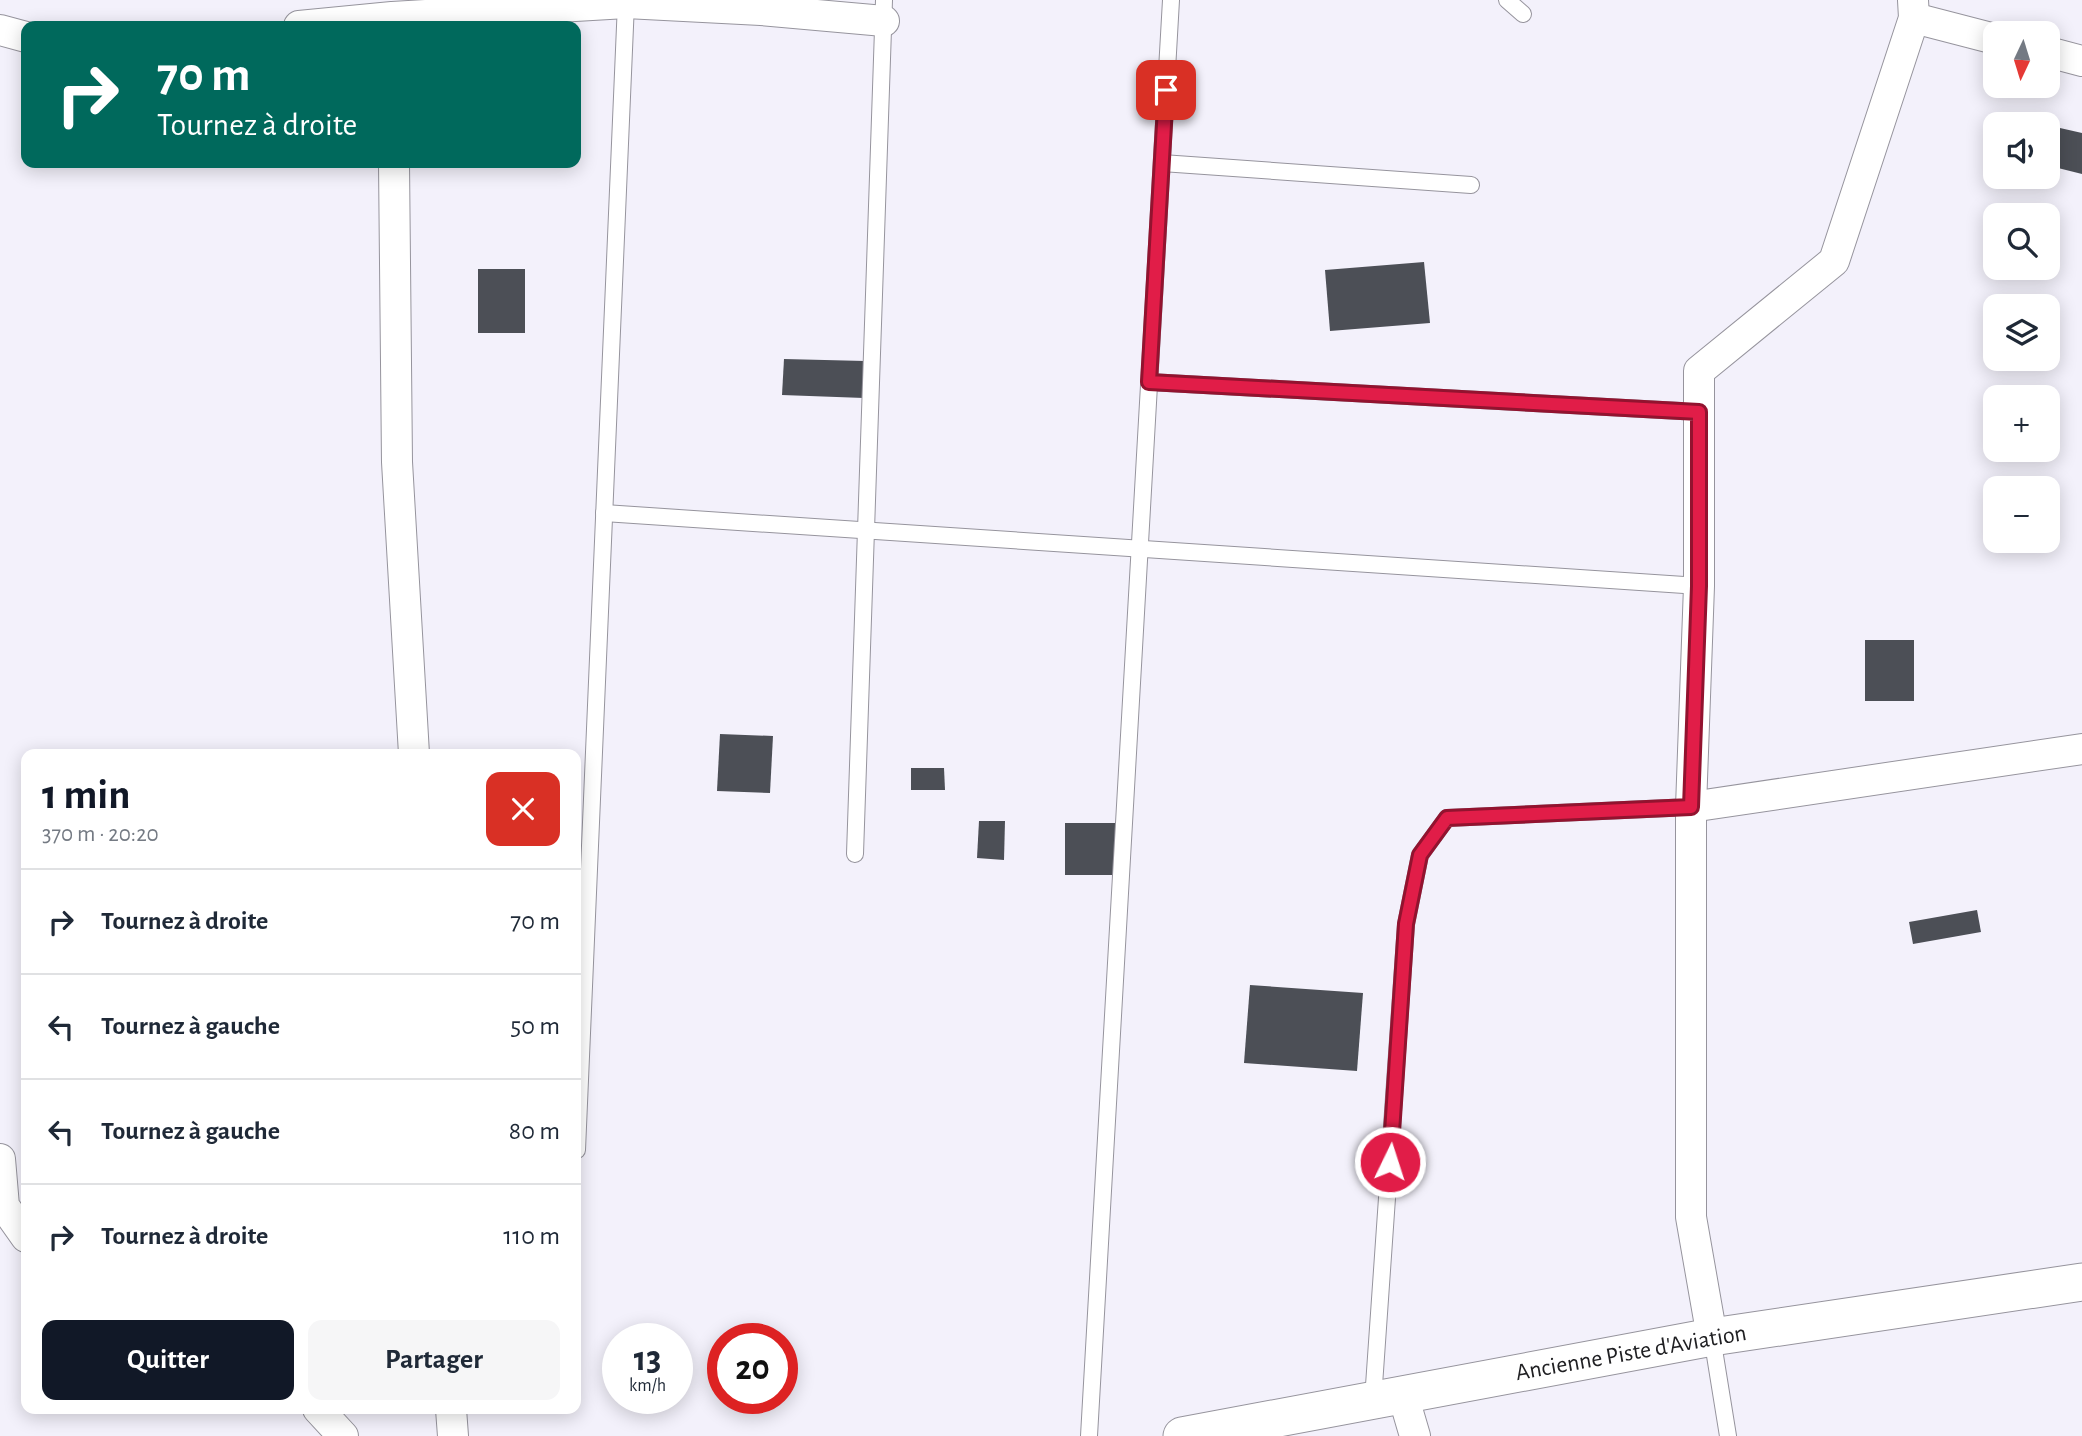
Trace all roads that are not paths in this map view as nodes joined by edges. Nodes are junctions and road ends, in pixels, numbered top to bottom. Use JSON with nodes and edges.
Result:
{"nodes":[{"id":1,"x":1171,"y":0,"type":"edge"},
{"id":2,"x":1507,"y":0,"type":"edge"},
{"id":3,"x":626,"y":3,"type":"junction"},
{"id":4,"x":1913,"y":9,"type":"edge"},
{"id":5,"x":884,"y":11,"type":"edge"},
{"id":6,"x":1522,"y":14,"type":"dead end"},
{"id":7,"x":392,"y":21,"type":"edge"},
{"id":8,"x":0,"y":30,"type":"edge"},
{"id":9,"x":1983,"y":35,"type":"edge"},
{"id":10,"x":21,"y":36,"type":"edge"},
{"id":11,"x":2060,"y":55,"type":"edge"},
{"id":12,"x":2082,"y":61,"type":"edge"},
{"id":13,"x":1162,"y":163,"type":"junction"},
{"id":14,"x":394,"y":168,"type":"edge"},
{"id":15,"x":1471,"y":185,"type":"dead end"},
{"id":16,"x":1149,"y":382,"type":"junction"},
{"id":17,"x":1699,"y":412,"type":"junction"},
{"id":18,"x":604,"y":513,"type":"junction"},
{"id":19,"x":868,"y":530,"type":"junction"},
{"id":20,"x":1140,"y":547,"type":"junction"},
{"id":21,"x":1699,"y":586,"type":"junction"},
{"id":22,"x":414,"y":749,"type":"edge"},
{"id":23,"x":2082,"y":749,"type":"edge"},
{"id":24,"x":1691,"y":807,"type":"junction"},
{"id":25,"x":855,"y":854,"type":"dead end"},
{"id":26,"x":581,"y":1056,"type":"edge"},
{"id":27,"x":0,"y":1159,"type":"edge"},
{"id":28,"x":21,"y":1230,"type":"edge"},
{"id":29,"x":2082,"y":1282,"type":"edge"},
{"id":30,"x":1712,"y":1337,"type":"junction"},
{"id":31,"x":1388,"y":1398,"type":"junction"},
{"id":32,"x":323,"y":1414,"type":"edge"},
{"id":33,"x":451,"y":1414,"type":"edge"},
{"id":34,"x":343,"y":1436,"type":"edge"},
{"id":35,"x":453,"y":1436,"type":"edge"},
{"id":36,"x":1089,"y":1436,"type":"edge"},
{"id":37,"x":1182,"y":1436,"type":"edge"},
{"id":38,"x":1415,"y":1436,"type":"edge"},
{"id":39,"x":1728,"y":1436,"type":"edge"}],
"edges":[{"from":1,"to":13,"type":"lane"},
{"from":2,"to":6,"type":"lane"},
{"from":3,"to":5,"type":"street"},
{"from":3,"to":7,"type":"street"},
{"from":3,"to":18,"type":"lane"},
{"from":4,"to":9,"type":"street"},
{"from":4,"to":17,"type":"street"},
{"from":5,"to":19,"type":"lane"},
{"from":8,"to":10,"type":"street"},
{"from":11,"to":12,"type":"street"},
{"from":13,"to":15,"type":"lane"},
{"from":13,"to":16,"type":"lane"},
{"from":14,"to":22,"type":"street"},
{"from":16,"to":17,"type":"lane"},
{"from":16,"to":20,"type":"lane"},
{"from":17,"to":21,"type":"street"},
{"from":18,"to":19,"type":"lane"},
{"from":18,"to":26,"type":"lane"},
{"from":19,"to":20,"type":"lane"},
{"from":19,"to":25,"type":"lane"},
{"from":20,"to":21,"type":"lane"},
{"from":20,"to":36,"type":"lane"},
{"from":21,"to":24,"type":"street"},
{"from":23,"to":24,"type":"street"},
{"from":24,"to":30,"type":"street"},
{"from":24,"to":31,"type":"lane"},
{"from":27,"to":28,"type":"street"},
{"from":29,"to":30,"type":"street","name":"Ancienne Piste d'Aviation"},
{"from":30,"to":31,"type":"street","name":"Ancienne Piste d'Aviation"},
{"from":30,"to":39,"type":"lane"},
{"from":31,"to":37,"type":"street","name":"Ancienne Piste d'Aviation"},
{"from":31,"to":38,"type":"street"},
{"from":32,"to":34,"type":"street"},
{"from":33,"to":35,"type":"street"}]}
